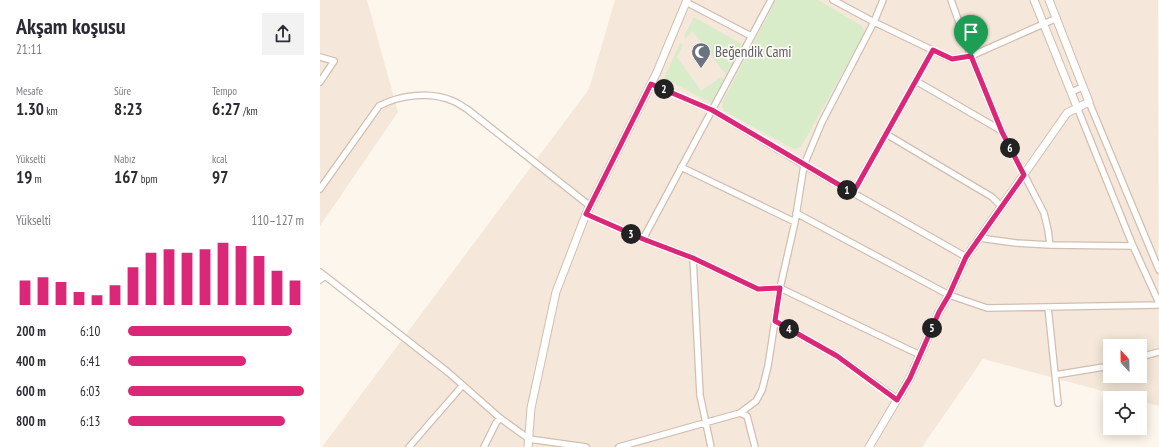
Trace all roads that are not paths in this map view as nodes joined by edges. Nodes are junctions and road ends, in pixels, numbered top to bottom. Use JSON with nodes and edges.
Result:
{"nodes":[{"id":1,"x":770,"y":0,"type":"edge"},
{"id":2,"x":834,"y":0,"type":"edge"},
{"id":3,"x":883,"y":0,"type":"edge"},
{"id":4,"x":951,"y":0,"type":"edge"},
{"id":5,"x":1034,"y":0,"type":"edge"},
{"id":6,"x":1049,"y":0,"type":"edge"},
{"id":7,"x":686,"y":1,"type":"edge"},
{"id":8,"x":1057,"y":18,"type":"junction"},
{"id":9,"x":874,"y":22,"type":"junction"},
{"id":10,"x":1043,"y":23,"type":"junction"},
{"id":11,"x":751,"y":36,"type":"junction"},
{"id":12,"x":933,"y":50,"type":"junction"},
{"id":13,"x":971,"y":56,"type":"junction"},
{"id":14,"x":320,"y":57,"type":"edge"},
{"id":15,"x":916,"y":81,"type":"junction"},
{"id":16,"x":320,"y":82,"type":"edge"},
{"id":17,"x":651,"y":84,"type":"junction"},
{"id":18,"x":1083,"y":87,"type":"junction"},
{"id":19,"x":1071,"y":92,"type":"junction"},
{"id":20,"x":1089,"y":102,"type":"junction"},
{"id":21,"x":1077,"y":108,"type":"junction"},
{"id":22,"x":712,"y":110,"type":"junction"},
{"id":23,"x":1002,"y":132,"type":"junction"},
{"id":24,"x":886,"y":134,"type":"junction"},
{"id":25,"x":804,"y":165,"type":"junction"},
{"id":26,"x":681,"y":167,"type":"junction"},
{"id":27,"x":1024,"y":175,"type":"junction"},
{"id":28,"x":320,"y":189,"type":"edge"},
{"id":29,"x":853,"y":193,"type":"junction"},
{"id":30,"x":590,"y":206,"type":"junction"},
{"id":31,"x":1001,"y":206,"type":"junction"},
{"id":32,"x":796,"y":213,"type":"junction"},
{"id":33,"x":586,"y":214,"type":"junction"},
{"id":34,"x":795,"y":222,"type":"junction"},
{"id":35,"x":979,"y":238,"type":"junction"},
{"id":36,"x":643,"y":239,"type":"junction"},
{"id":37,"x":1050,"y":245,"type":"junction"},
{"id":38,"x":1133,"y":246,"type":"junction"},
{"id":39,"x":966,"y":257,"type":"junction"},
{"id":40,"x":693,"y":258,"type":"junction"},
{"id":41,"x":1159,"y":270,"type":"edge"},
{"id":42,"x":322,"y":274,"type":"edge"},
{"id":43,"x":320,"y":280,"type":"edge"},
{"id":44,"x":780,"y":288,"type":"junction"},
{"id":45,"x":949,"y":295,"type":"junction"},
{"id":46,"x":1159,"y":304,"type":"edge"},
{"id":47,"x":1048,"y":307,"type":"junction"},
{"id":48,"x":775,"y":321,"type":"junction"},
{"id":49,"x":1159,"y":352,"type":"edge"},
{"id":50,"x":920,"y":355,"type":"junction"},
{"id":51,"x":1147,"y":355,"type":"edge"},
{"id":52,"x":1103,"y":367,"type":"edge"},
{"id":53,"x":1055,"y":375,"type":"junction"},
{"id":54,"x":462,"y":386,"type":"junction"},
{"id":55,"x":897,"y":400,"type":"junction"},
{"id":56,"x":1058,"y":403,"type":"dead end"},
{"id":57,"x":740,"y":413,"type":"junction"},
{"id":58,"x":500,"y":418,"type":"junction"},
{"id":59,"x":705,"y":422,"type":"junction"},
{"id":60,"x":529,"y":439,"type":"junction"},
{"id":61,"x":409,"y":447,"type":"edge"},
{"id":62,"x":484,"y":447,"type":"edge"},
{"id":63,"x":528,"y":447,"type":"edge"},
{"id":64,"x":586,"y":447,"type":"edge"},
{"id":65,"x":619,"y":447,"type":"edge"},
{"id":66,"x":711,"y":447,"type":"edge"},
{"id":67,"x":755,"y":447,"type":"edge"},
{"id":68,"x":869,"y":447,"type":"edge"}],
"edges":[{"from":1,"to":11,"type":"street"},
{"from":2,"to":9,"type":"street"},
{"from":3,"to":9,"type":"street"},
{"from":4,"to":13,"type":"street"},
{"from":5,"to":10,"type":"street"},
{"from":6,"to":8,"type":"street"},
{"from":7,"to":11,"type":"street"},
{"from":7,"to":17,"type":"street"},
{"from":8,"to":10,"type":"street"},
{"from":8,"to":18,"type":"street"},
{"from":9,"to":12,"type":"street"},
{"from":9,"to":25,"type":"street"},
{"from":10,"to":13,"type":"street"},
{"from":10,"to":19,"type":"street"},
{"from":11,"to":22,"type":"street"},
{"from":12,"to":13,"type":"street"},
{"from":12,"to":15,"type":"street"},
{"from":13,"to":23,"type":"street"},
{"from":14,"to":16,"type":"street"},
{"from":15,"to":23,"type":"street"},
{"from":15,"to":24,"type":"street"},
{"from":17,"to":22,"type":"street"},
{"from":17,"to":30,"type":"street"},
{"from":18,"to":19,"type":"street"},
{"from":18,"to":20,"type":"street"},
{"from":19,"to":21,"type":"street"},
{"from":20,"to":21,"type":"street"},
{"from":20,"to":41,"type":"street"},
{"from":21,"to":27,"type":"street"},
{"from":21,"to":38,"type":"street"},
{"from":22,"to":25,"type":"street"},
{"from":22,"to":26,"type":"street"},
{"from":23,"to":27,"type":"street"},
{"from":24,"to":29,"type":"street"},
{"from":24,"to":31,"type":"street"},
{"from":25,"to":29,"type":"street"},
{"from":25,"to":32,"type":"street"},
{"from":26,"to":34,"type":"street"},
{"from":26,"to":36,"type":"street"},
{"from":27,"to":31,"type":"street"},
{"from":27,"to":37,"type":"street"},
{"from":28,"to":30,"type":"street"},
{"from":29,"to":39,"type":"street"},
{"from":30,"to":33,"type":"street"},
{"from":31,"to":35,"type":"street"},
{"from":32,"to":34,"type":"street"},
{"from":32,"to":45,"type":"street"},
{"from":33,"to":36,"type":"street"},
{"from":33,"to":60,"type":"street"},
{"from":34,"to":44,"type":"street"},
{"from":35,"to":37,"type":"street"},
{"from":35,"to":39,"type":"street"},
{"from":36,"to":40,"type":"street"},
{"from":37,"to":38,"type":"street"},
{"from":38,"to":46,"type":"street"},
{"from":39,"to":45,"type":"street"},
{"from":40,"to":44,"type":"street"},
{"from":40,"to":59,"type":"street"},
{"from":42,"to":43,"type":"street"},
{"from":42,"to":54,"type":"street"},
{"from":44,"to":48,"type":"street"},
{"from":44,"to":50,"type":"street"},
{"from":45,"to":47,"type":"street"},
{"from":45,"to":50,"type":"street"},
{"from":46,"to":47,"type":"street"},
{"from":47,"to":53,"type":"street"},
{"from":48,"to":55,"type":"street"},
{"from":48,"to":57,"type":"street"},
{"from":49,"to":51,"type":"street"},
{"from":50,"to":55,"type":"street"},
{"from":52,"to":53,"type":"street"},
{"from":53,"to":56,"type":"street"},
{"from":54,"to":58,"type":"street"},
{"from":54,"to":61,"type":"street"},
{"from":55,"to":68,"type":"street"},
{"from":57,"to":59,"type":"street"},
{"from":57,"to":67,"type":"street"},
{"from":58,"to":60,"type":"street"},
{"from":58,"to":62,"type":"street"},
{"from":59,"to":65,"type":"street"},
{"from":59,"to":66,"type":"street"},
{"from":60,"to":63,"type":"street"},
{"from":60,"to":64,"type":"street"}]}
